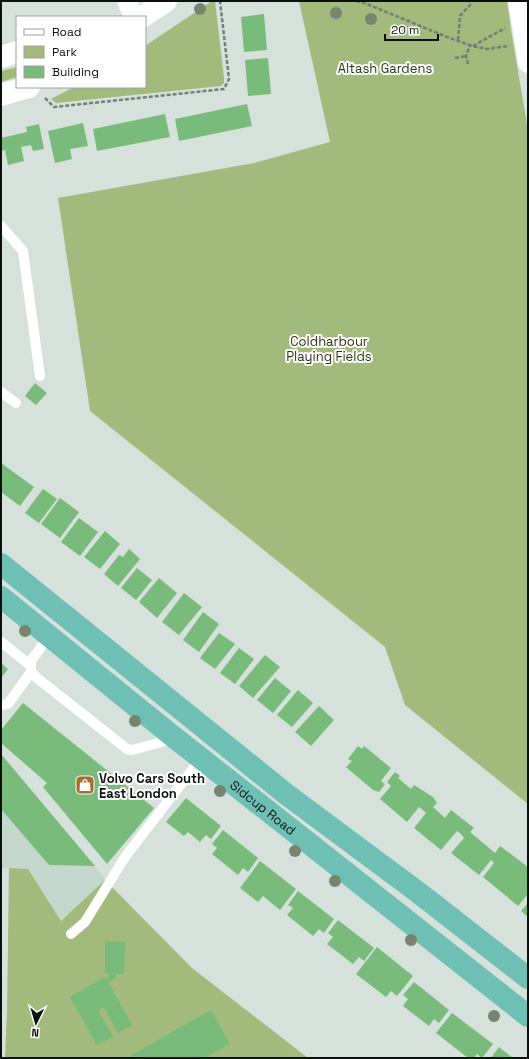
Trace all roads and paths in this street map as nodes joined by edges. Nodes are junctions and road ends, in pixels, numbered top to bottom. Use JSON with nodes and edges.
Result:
{"nodes":[{"id":1,"x":127,"y":1,"type":"edge"},
{"id":2,"x":166,"y":1,"type":"edge"},
{"id":3,"x":220,"y":1,"type":"edge"},
{"id":4,"x":356,"y":1,"type":"edge"},
{"id":5,"x":470,"y":1,"type":"edge"},
{"id":6,"x":519,"y":10,"type":"edge"},
{"id":7,"x":134,"y":16,"type":"edge"},
{"id":8,"x":144,"y":16,"type":"edge"},
{"id":9,"x":458,"y":40,"type":"junction"},
{"id":10,"x":525,"y":44,"type":"junction"},
{"id":11,"x":471,"y":46,"type":"junction"},
{"id":12,"x":16,"y":52,"type":"edge"},
{"id":13,"x":466,"y":56,"type":"junction"},
{"id":14,"x":1,"y":57,"type":"edge"},
{"id":15,"x":455,"y":58,"type":"dead end"},
{"id":16,"x":528,"y":63,"type":"edge"},
{"id":17,"x":468,"y":64,"type":"dead end"},
{"id":18,"x":36,"y":92,"type":"edge"},
{"id":19,"x":1,"y":95,"type":"edge"},
{"id":20,"x":1,"y":226,"type":"edge"},
{"id":21,"x":40,"y":376,"type":"dead end"},
{"id":22,"x":1,"y":392,"type":"edge"},
{"id":23,"x":16,"y":403,"type":"dead end"},
{"id":24,"x":1,"y":564,"type":"edge"},
{"id":25,"x":1,"y":597,"type":"edge"},
{"id":26,"x":49,"y":636,"type":"junction"},
{"id":27,"x":1,"y":642,"type":"edge"},
{"id":28,"x":30,"y":669,"type":"junction"},
{"id":29,"x":1,"y":705,"type":"edge"},
{"id":30,"x":165,"y":730,"type":"junction"},
{"id":31,"x":202,"y":757,"type":"junction"},
{"id":32,"x":71,"y":934,"type":"dead end"},
{"id":33,"x":528,"y":978,"type":"edge"},
{"id":34,"x":528,"y":1016,"type":"edge"}],
"edges":[{"from":1,"to":7,"type":"street"},
{"from":2,"to":8,"type":"street"},
{"from":3,"to":18,"type":"path"},
{"from":4,"to":9,"type":"path"},
{"from":5,"to":9,"type":"path"},
{"from":6,"to":10,"type":"street"},
{"from":6,"to":11,"type":"path"},
{"from":9,"to":11,"type":"path"},
{"from":10,"to":11,"type":"path"},
{"from":10,"to":16,"type":"street"},
{"from":11,"to":13,"type":"path"},
{"from":12,"to":14,"type":"street"},
{"from":13,"to":15,"type":"path"},
{"from":13,"to":17,"type":"path"},
{"from":18,"to":19,"type":"street"},
{"from":20,"to":21,"type":"lane"},
{"from":22,"to":23,"type":"lane"},
{"from":24,"to":33,"type":"highway","name":"Sidcup Road"},
{"from":25,"to":26,"type":"highway","name":"Sidcup Road"},
{"from":26,"to":28,"type":"lane"},
{"from":26,"to":30,"type":"highway","name":"Sidcup Road"},
{"from":27,"to":28,"type":"lane"},
{"from":28,"to":29,"type":"lane"},
{"from":28,"to":30,"type":"lane"},
{"from":30,"to":31,"type":"highway","name":"Sidcup Road"},
{"from":31,"to":32,"type":"lane"},
{"from":31,"to":34,"type":"highway","name":"Sidcup Road"}]}
